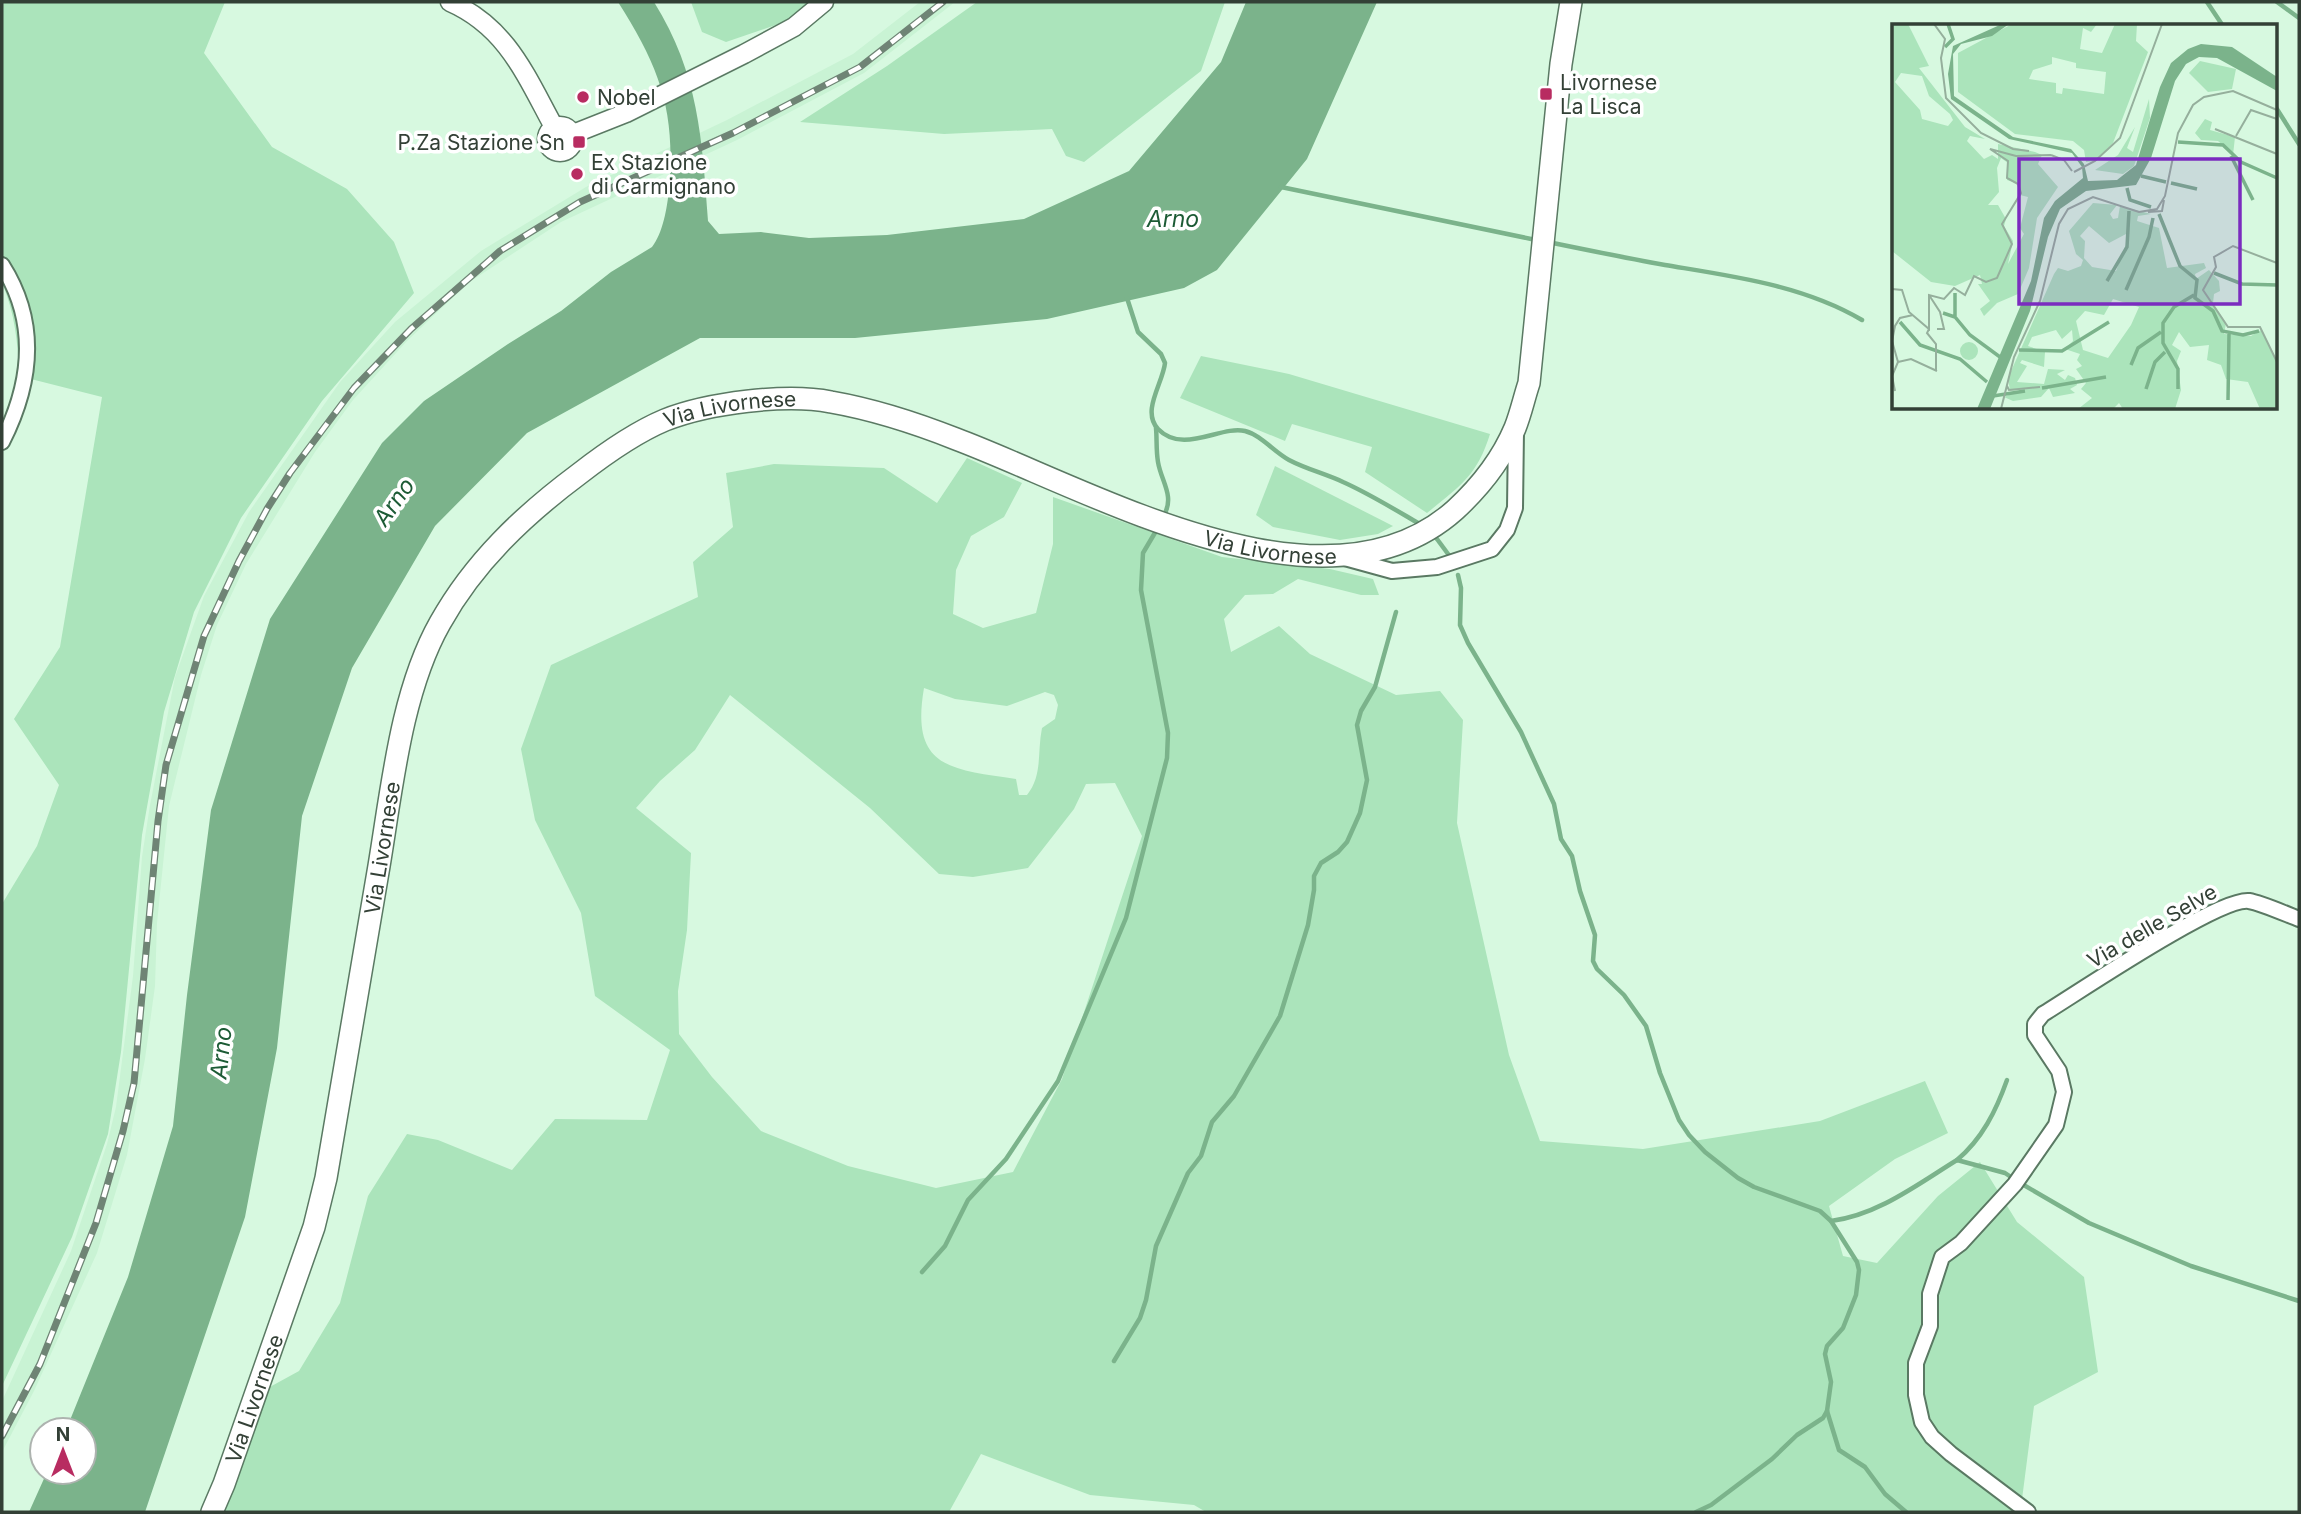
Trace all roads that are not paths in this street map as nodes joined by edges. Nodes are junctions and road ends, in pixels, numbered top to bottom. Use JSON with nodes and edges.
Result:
{"nodes":[{"id":1,"x":450,"y":2,"type":"edge"},
{"id":2,"x":824,"y":2,"type":"edge"},
{"id":3,"x":1571,"y":2,"type":"edge"},
{"id":4,"x":2,"y":265,"type":"edge"},
{"id":5,"x":1515,"y":427,"type":"junction"},
{"id":6,"x":2,"y":442,"type":"edge"},
{"id":7,"x":1336,"y":556,"type":"junction"},
{"id":8,"x":2299,"y":919,"type":"edge"},
{"id":9,"x":212,"y":1512,"type":"edge"},
{"id":10,"x":2028,"y":1512,"type":"edge"}],
"edges":[{"from":1,"to":2,"type":"street"},
{"from":3,"to":5,"type":"main road","name":"Via Livornese"},
{"from":4,"to":6,"type":"street"},
{"from":5,"to":7,"type":"main road","name":"Via Livornese"},
{"from":5,"to":7,"type":"street"},
{"from":7,"to":9,"type":"main road","name":"Via Livornese"},
{"from":8,"to":10,"type":"street","name":"Via delle Selve"}]}
